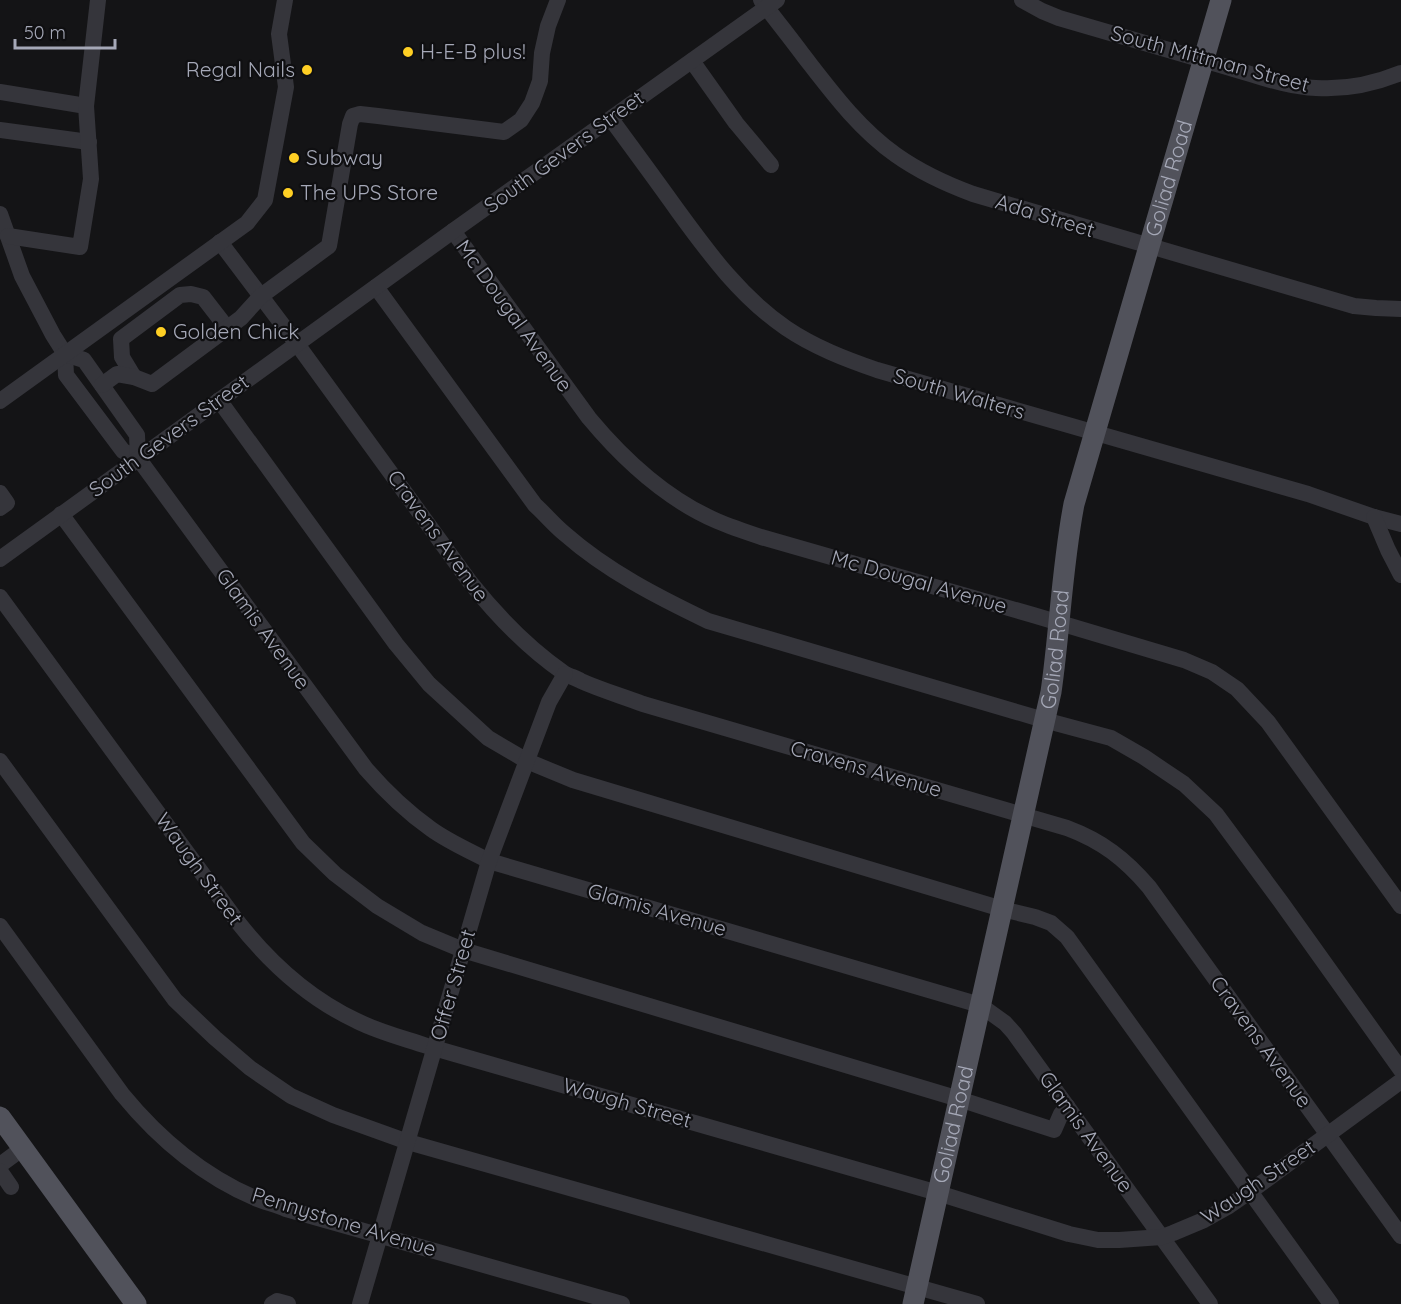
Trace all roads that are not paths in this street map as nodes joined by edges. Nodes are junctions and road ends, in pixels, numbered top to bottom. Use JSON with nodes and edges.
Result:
{"nodes":[{"id":1,"x":98,"y":0,"type":"edge"},
{"id":2,"x":285,"y":0,"type":"edge"},
{"id":3,"x":558,"y":0,"type":"edge"},
{"id":4,"x":1022,"y":0,"type":"edge"},
{"id":5,"x":1221,"y":0,"type":"edge"},
{"id":6,"x":768,"y":2,"type":"edge"},
{"id":7,"x":1203,"y":60,"type":"junction"},
{"id":8,"x":692,"y":61,"type":"junction"},
{"id":9,"x":1401,"y":73,"type":"edge"},
{"id":10,"x":0,"y":92,"type":"edge"},
{"id":11,"x":86,"y":106,"type":"junction"},
{"id":12,"x":611,"y":119,"type":"junction"},
{"id":13,"x":0,"y":130,"type":"edge"},
{"id":14,"x":89,"y":142,"type":"junction"},
{"id":15,"x":771,"y":165,"type":"dead end"},
{"id":16,"x":0,"y":214,"type":"edge"},
{"id":17,"x":453,"y":231,"type":"junction"},
{"id":18,"x":5,"y":242,"type":"edge"},
{"id":19,"x":220,"y":242,"type":"junction"},
{"id":20,"x":1149,"y":247,"type":"junction"},
{"id":21,"x":376,"y":287,"type":"junction"},
{"id":22,"x":261,"y":296,"type":"junction"},
{"id":23,"x":1401,"y":309,"type":"edge"},
{"id":24,"x":227,"y":328,"type":"junction"},
{"id":25,"x":297,"y":344,"type":"junction"},
{"id":26,"x":64,"y":354,"type":"junction"},
{"id":27,"x":134,"y":377,"type":"junction"},
{"id":28,"x":102,"y":385,"type":"junction"},
{"id":29,"x":219,"y":400,"type":"junction"},
{"id":30,"x":0,"y":401,"type":"edge"},
{"id":31,"x":1094,"y":433,"type":"junction"},
{"id":32,"x":138,"y":458,"type":"junction"},
{"id":33,"x":0,"y":493,"type":"edge"},
{"id":34,"x":0,"y":508,"type":"edge"},
{"id":35,"x":61,"y":514,"type":"junction"},
{"id":36,"x":1374,"y":517,"type":"junction"},
{"id":37,"x":1401,"y":524,"type":"edge"},
{"id":38,"x":0,"y":558,"type":"edge"},
{"id":39,"x":1401,"y":575,"type":"edge"},
{"id":40,"x":0,"y":597,"type":"edge"},
{"id":41,"x":1058,"y":623,"type":"junction"},
{"id":42,"x":565,"y":674,"type":"junction"},
{"id":43,"x":1044,"y":720,"type":"junction"},
{"id":44,"x":0,"y":761,"type":"edge"},
{"id":45,"x":527,"y":761,"type":"junction"},
{"id":46,"x":1023,"y":816,"type":"junction"},
{"id":47,"x":489,"y":861,"type":"junction"},
{"id":48,"x":1401,"y":906,"type":"edge"},
{"id":49,"x":1002,"y":909,"type":"junction"},
{"id":50,"x":0,"y":926,"type":"edge"},
{"id":51,"x":463,"y":950,"type":"junction"},
{"id":52,"x":980,"y":1005,"type":"junction"},
{"id":53,"x":435,"y":1048,"type":"junction"},
{"id":54,"x":1401,"y":1070,"type":"edge"},
{"id":55,"x":1401,"y":1081,"type":"edge"},
{"id":56,"x":959,"y":1100,"type":"junction"},
{"id":57,"x":1067,"y":1106,"type":"junction"},
{"id":58,"x":0,"y":1117,"type":"edge"},
{"id":59,"x":1328,"y":1134,"type":"junction"},
{"id":60,"x":408,"y":1142,"type":"junction"},
{"id":61,"x":23,"y":1148,"type":"junction"},
{"id":62,"x":0,"y":1166,"type":"edge"},
{"id":63,"x":0,"y":1171,"type":"edge"},
{"id":64,"x":11,"y":1187,"type":"dead end"},
{"id":65,"x":1250,"y":1192,"type":"junction"},
{"id":66,"x":938,"y":1193,"type":"junction"},
{"id":67,"x":381,"y":1234,"type":"junction"},
{"id":68,"x":1401,"y":1236,"type":"edge"},
{"id":69,"x":1162,"y":1237,"type":"junction"},
{"id":70,"x":915,"y":1295,"type":"edge"},
{"id":71,"x":136,"y":1304,"type":"edge"},
{"id":72,"x":272,"y":1304,"type":"edge"},
{"id":73,"x":288,"y":1304,"type":"edge"},
{"id":74,"x":360,"y":1304,"type":"edge"},
{"id":75,"x":622,"y":1304,"type":"edge"},
{"id":76,"x":977,"y":1304,"type":"edge"},
{"id":77,"x":1210,"y":1304,"type":"edge"},
{"id":78,"x":1331,"y":1304,"type":"edge"}],
"edges":[{"from":1,"to":11,"type":"street"},
{"from":2,"to":19,"type":"street"},
{"from":3,"to":22,"type":"street"},
{"from":4,"to":7,"type":"street","name":"South Mittman Street"},
{"from":5,"to":7,"type":"main road","name":"Goliad Road"},
{"from":6,"to":8,"type":"street","name":"South Gevers Street"},
{"from":6,"to":20,"type":"street","name":"Ada Street"},
{"from":7,"to":9,"type":"street","name":"South Mittman Street"},
{"from":7,"to":20,"type":"main road","name":"Goliad Road"},
{"from":8,"to":12,"type":"street","name":"South Gevers Street"},
{"from":8,"to":15,"type":"street"},
{"from":10,"to":11,"type":"street"},
{"from":11,"to":14,"type":"street"},
{"from":12,"to":17,"type":"street","name":"South Gevers Street"},
{"from":12,"to":31,"type":"street","name":"South Walters"},
{"from":13,"to":14,"type":"street"},
{"from":14,"to":18,"type":"street"},
{"from":16,"to":18,"type":"street"},
{"from":17,"to":21,"type":"street","name":"South Gevers Street"},
{"from":17,"to":41,"type":"street","name":"Mc Dougal Avenue"},
{"from":18,"to":26,"type":"street"},
{"from":19,"to":22,"type":"street","name":"Cravens Avenue"},
{"from":19,"to":26,"type":"street"},
{"from":20,"to":23,"type":"street","name":"Ada Street"},
{"from":20,"to":31,"type":"main road","name":"Goliad Road"},
{"from":21,"to":25,"type":"street","name":"South Gevers Street"},
{"from":21,"to":43,"type":"street"},
{"from":22,"to":24,"type":"street"},
{"from":22,"to":25,"type":"street","name":"Cravens Avenue"},
{"from":24,"to":27,"type":"street"},
{"from":24,"to":27,"type":"street"},
{"from":25,"to":29,"type":"street","name":"South Gevers Street"},
{"from":25,"to":42,"type":"street","name":"Cravens Avenue"},
{"from":26,"to":28,"type":"street"},
{"from":26,"to":30,"type":"street"},
{"from":26,"to":32,"type":"street"},
{"from":27,"to":28,"type":"street"},
{"from":28,"to":32,"type":"street"},
{"from":29,"to":32,"type":"street","name":"South Gevers Street"},
{"from":29,"to":45,"type":"street"},
{"from":31,"to":36,"type":"street","name":"South Walters"},
{"from":31,"to":41,"type":"main road","name":"Goliad Road"},
{"from":32,"to":35,"type":"street","name":"South Gevers Street"},
{"from":32,"to":47,"type":"street","name":"Glamis Avenue"},
{"from":33,"to":34,"type":"street"},
{"from":35,"to":38,"type":"street","name":"South Gevers Street"},
{"from":35,"to":51,"type":"street"},
{"from":36,"to":37,"type":"street","name":"South Walters"},
{"from":36,"to":39,"type":"street"},
{"from":40,"to":53,"type":"street","name":"Waugh Street"},
{"from":41,"to":43,"type":"main road","name":"Goliad Road"},
{"from":41,"to":48,"type":"street","name":"Mc Dougal Avenue"},
{"from":42,"to":45,"type":"street","name":"Offer Street"},
{"from":42,"to":46,"type":"street","name":"Cravens Avenue"},
{"from":43,"to":46,"type":"main road","name":"Goliad Road"},
{"from":43,"to":54,"type":"street"},
{"from":44,"to":60,"type":"street"},
{"from":45,"to":47,"type":"street","name":"Offer Street"},
{"from":45,"to":49,"type":"street"},
{"from":46,"to":49,"type":"main road","name":"Goliad Road"},
{"from":46,"to":59,"type":"street","name":"Cravens Avenue"},
{"from":47,"to":51,"type":"street","name":"Offer Street"},
{"from":47,"to":52,"type":"street","name":"Glamis Avenue"},
{"from":49,"to":52,"type":"main road","name":"Goliad Road"},
{"from":49,"to":65,"type":"street"},
{"from":50,"to":67,"type":"street","name":"Pennystone Avenue"},
{"from":51,"to":53,"type":"street","name":"Offer Street"},
{"from":51,"to":56,"type":"street"},
{"from":52,"to":56,"type":"main road","name":"Goliad Road"},
{"from":52,"to":57,"type":"street","name":"Glamis Avenue"},
{"from":53,"to":60,"type":"street","name":"Offer Street"},
{"from":53,"to":66,"type":"street","name":"Waugh Street"},
{"from":55,"to":59,"type":"street","name":"Waugh Street"},
{"from":56,"to":57,"type":"street"},
{"from":56,"to":66,"type":"main road","name":"Goliad Road"},
{"from":57,"to":69,"type":"street","name":"Glamis Avenue"},
{"from":58,"to":61,"type":"main road"},
{"from":59,"to":65,"type":"street","name":"Waugh Street"},
{"from":59,"to":68,"type":"street","name":"Cravens Avenue"},
{"from":60,"to":67,"type":"street","name":"Offer Street"},
{"from":60,"to":70,"type":"street"},
{"from":61,"to":62,"type":"street"},
{"from":61,"to":71,"type":"main road"},
{"from":63,"to":64,"type":"street"},
{"from":65,"to":69,"type":"street","name":"Waugh Street"},
{"from":65,"to":78,"type":"street"},
{"from":66,"to":69,"type":"street","name":"Waugh Street"},
{"from":66,"to":70,"type":"main road","name":"Goliad Road"},
{"from":67,"to":74,"type":"street","name":"Offer Street"},
{"from":67,"to":75,"type":"street","name":"Pennystone Avenue"},
{"from":69,"to":77,"type":"street","name":"Glamis Avenue"},
{"from":70,"to":76,"type":"street"},
{"from":72,"to":73,"type":"street"}]}
